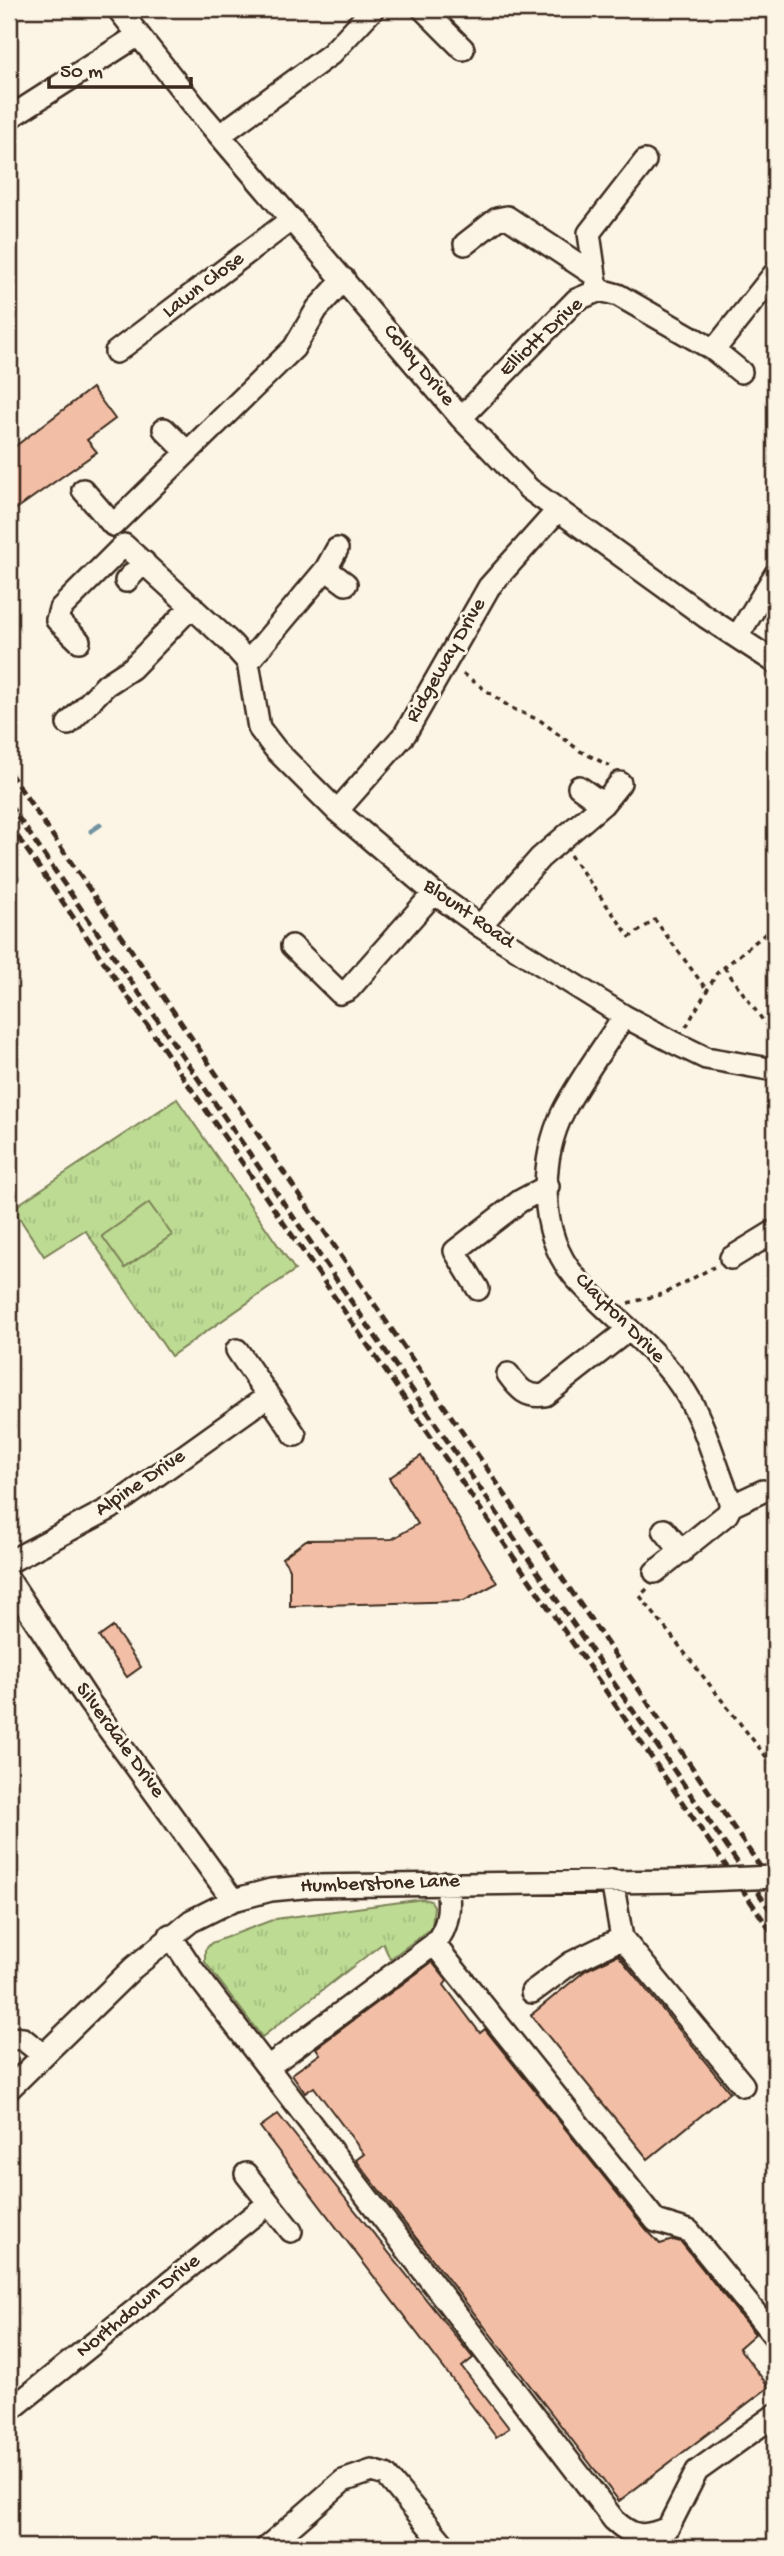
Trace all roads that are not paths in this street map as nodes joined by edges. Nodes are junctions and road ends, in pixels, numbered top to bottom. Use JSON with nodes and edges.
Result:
{"nodes":[{"id":1,"x":118,"y":9,"type":"edge"},
{"id":2,"x":373,"y":9,"type":"edge"},
{"id":3,"x":423,"y":9,"type":"edge"},
{"id":4,"x":138,"y":36,"type":"junction"},
{"id":5,"x":463,"y":49,"type":"dead end"},
{"id":6,"x":9,"y":118,"type":"edge"},
{"id":7,"x":220,"y":135,"type":"junction"},
{"id":8,"x":645,"y":161,"type":"dead end"},
{"id":9,"x":292,"y":219,"type":"junction"},
{"id":10,"x":465,"y":244,"type":"dead end"},
{"id":11,"x":344,"y":279,"type":"junction"},
{"id":12,"x":773,"y":281,"type":"edge"},
{"id":13,"x":596,"y":282,"type":"junction"},
{"id":14,"x":714,"y":350,"type":"junction"},
{"id":15,"x":116,"y":352,"type":"dead end"},
{"id":16,"x":741,"y":372,"type":"dead end"},
{"id":17,"x":461,"y":418,"type":"junction"},
{"id":18,"x":164,"y":429,"type":"dead end"},
{"id":19,"x":186,"y":451,"type":"junction"},
{"id":20,"x":83,"y":490,"type":"dead end"},
{"id":21,"x":557,"y":510,"type":"junction"},
{"id":22,"x":337,"y":550,"type":"dead end"},
{"id":23,"x":144,"y":562,"type":"junction"},
{"id":24,"x":326,"y":569,"type":"junction"},
{"id":25,"x":775,"y":576,"type":"edge"},
{"id":26,"x":126,"y":581,"type":"dead end"},
{"id":27,"x":346,"y":584,"type":"dead end"},
{"id":28,"x":192,"y":606,"type":"junction"},
{"id":29,"x":737,"y":637,"type":"junction"},
{"id":30,"x":79,"y":641,"type":"dead end"},
{"id":31,"x":248,"y":662,"type":"junction"},
{"id":32,"x":775,"y":662,"type":"edge"},
{"id":33,"x":68,"y":724,"type":"dead end"},
{"id":34,"x":620,"y":783,"type":"road end"},
{"id":35,"x":579,"y":787,"type":"dead end"},
{"id":36,"x":603,"y":804,"type":"junction"},
{"id":37,"x":337,"y":811,"type":"junction"},
{"id":38,"x":434,"y":893,"type":"junction"},
{"id":39,"x":480,"y":926,"type":"junction"},
{"id":40,"x":292,"y":946,"type":"dead end"},
{"id":41,"x":624,"y":1016,"type":"junction"},
{"id":42,"x":775,"y":1070,"type":"edge"},
{"id":43,"x":548,"y":1186,"type":"junction"},
{"id":44,"x":774,"y":1236,"type":"edge"},
{"id":45,"x":731,"y":1258,"type":"road end"},
{"id":46,"x":478,"y":1289,"type":"dead end"},
{"id":47,"x":628,"y":1330,"type":"junction"},
{"id":48,"x":237,"y":1350,"type":"dead end"},
{"id":49,"x":508,"y":1374,"type":"dead end"},
{"id":50,"x":268,"y":1396,"type":"junction"},
{"id":51,"x":295,"y":1436,"type":"dead end"},
{"id":52,"x":763,"y":1491,"type":"dead end"},
{"id":53,"x":731,"y":1506,"type":"junction"},
{"id":54,"x":664,"y":1530,"type":"dead end"},
{"id":55,"x":682,"y":1552,"type":"junction"},
{"id":56,"x":9,"y":1562,"type":"edge"},
{"id":57,"x":655,"y":1572,"type":"road end"},
{"id":58,"x":9,"y":1580,"type":"edge"},
{"id":59,"x":775,"y":1877,"type":"edge"},
{"id":60,"x":612,"y":1881,"type":"junction"},
{"id":61,"x":447,"y":1883,"type":"junction"},
{"id":62,"x":233,"y":1900,"type":"junction"},
{"id":63,"x":170,"y":1935,"type":"junction"},
{"id":64,"x":622,"y":1938,"type":"junction"},
{"id":65,"x":434,"y":1944,"type":"junction"},
{"id":66,"x":532,"y":1992,"type":"dead end"},
{"id":67,"x":9,"y":2038,"type":"edge"},
{"id":68,"x":43,"y":2055,"type":"junction"},
{"id":69,"x":268,"y":2067,"type":"junction"},
{"id":70,"x":743,"y":2085,"type":"dead end"},
{"id":71,"x":9,"y":2089,"type":"edge"},
{"id":72,"x":246,"y":2174,"type":"dead end"},
{"id":73,"x":269,"y":2203,"type":"junction"},
{"id":74,"x":291,"y":2231,"type":"dead end"},
{"id":75,"x":775,"y":2337,"type":"edge"},
{"id":76,"x":9,"y":2411,"type":"edge"},
{"id":77,"x":775,"y":2415,"type":"edge"},
{"id":78,"x":267,"y":2547,"type":"edge"},
{"id":79,"x":446,"y":2547,"type":"edge"}],
"edges":[{"from":1,"to":4,"type":"street","name":"Colby Drive"},
{"from":2,"to":7,"type":"street"},
{"from":3,"to":5,"type":"street"},
{"from":4,"to":6,"type":"street"},
{"from":4,"to":7,"type":"street","name":"Colby Drive"},
{"from":7,"to":9,"type":"street","name":"Colby Drive"},
{"from":8,"to":13,"type":"street"},
{"from":9,"to":11,"type":"street","name":"Colby Drive"},
{"from":9,"to":15,"type":"street","name":"Lawn Close"},
{"from":10,"to":13,"type":"street"},
{"from":11,"to":17,"type":"street","name":"Colby Drive"},
{"from":11,"to":19,"type":"street"},
{"from":12,"to":14,"type":"street"},
{"from":13,"to":14,"type":"street","name":"Elliott Drive"},
{"from":13,"to":17,"type":"street","name":"Elliott Drive"},
{"from":14,"to":16,"type":"street","name":"Elliott Drive"},
{"from":17,"to":21,"type":"street","name":"Colby Drive"},
{"from":18,"to":19,"type":"street"},
{"from":19,"to":20,"type":"street"},
{"from":21,"to":29,"type":"street","name":"Colby Drive"},
{"from":21,"to":37,"type":"street","name":"Ridgeway Drive"},
{"from":22,"to":24,"type":"street"},
{"from":23,"to":26,"type":"street"},
{"from":23,"to":28,"type":"street"},
{"from":23,"to":30,"type":"street"},
{"from":24,"to":27,"type":"street"},
{"from":24,"to":31,"type":"street"},
{"from":25,"to":29,"type":"street"},
{"from":28,"to":31,"type":"street"},
{"from":28,"to":33,"type":"street"},
{"from":29,"to":32,"type":"street","name":"Colby Drive"},
{"from":31,"to":37,"type":"street","name":"Blount Road"},
{"from":34,"to":36,"type":"street"},
{"from":35,"to":36,"type":"street"},
{"from":36,"to":39,"type":"street"},
{"from":37,"to":38,"type":"street","name":"Blount Road"},
{"from":38,"to":39,"type":"street","name":"Blount Road"},
{"from":38,"to":40,"type":"street"},
{"from":39,"to":41,"type":"street","name":"Blount Road"},
{"from":41,"to":42,"type":"street","name":"Blount Road"},
{"from":41,"to":43,"type":"street","name":"Clayton Drive"},
{"from":43,"to":46,"type":"street"},
{"from":43,"to":47,"type":"street","name":"Clayton Drive"},
{"from":44,"to":45,"type":"street"},
{"from":47,"to":49,"type":"street"},
{"from":47,"to":53,"type":"street","name":"Clayton Drive"},
{"from":48,"to":50,"type":"street"},
{"from":50,"to":51,"type":"street"},
{"from":50,"to":56,"type":"street","name":"Alpine Drive"},
{"from":52,"to":53,"type":"street"},
{"from":53,"to":55,"type":"street"},
{"from":54,"to":55,"type":"street"},
{"from":55,"to":57,"type":"street"},
{"from":58,"to":62,"type":"street","name":"Silverdale Drive"},
{"from":59,"to":60,"type":"street","name":"Humberstone Lane","bridge":true},
{"from":60,"to":61,"type":"street","name":"Humberstone Lane"},
{"from":60,"to":64,"type":"street"},
{"from":61,"to":62,"type":"street","name":"Humberstone Lane"},
{"from":61,"to":65,"type":"street"},
{"from":62,"to":63,"type":"street","name":"Humberstone Lane"},
{"from":63,"to":68,"type":"street","name":"Humberstone Lane"},
{"from":63,"to":69,"type":"street"},
{"from":64,"to":66,"type":"street"},
{"from":64,"to":70,"type":"street"},
{"from":65,"to":69,"type":"street"},
{"from":65,"to":75,"type":"street"},
{"from":67,"to":68,"type":"street"},
{"from":68,"to":71,"type":"street","name":"Humberstone Lane"},
{"from":69,"to":77,"type":"street"},
{"from":72,"to":73,"type":"street"},
{"from":73,"to":74,"type":"street"},
{"from":73,"to":76,"type":"street","name":"Northdown Drive"},
{"from":78,"to":79,"type":"street"}]}
